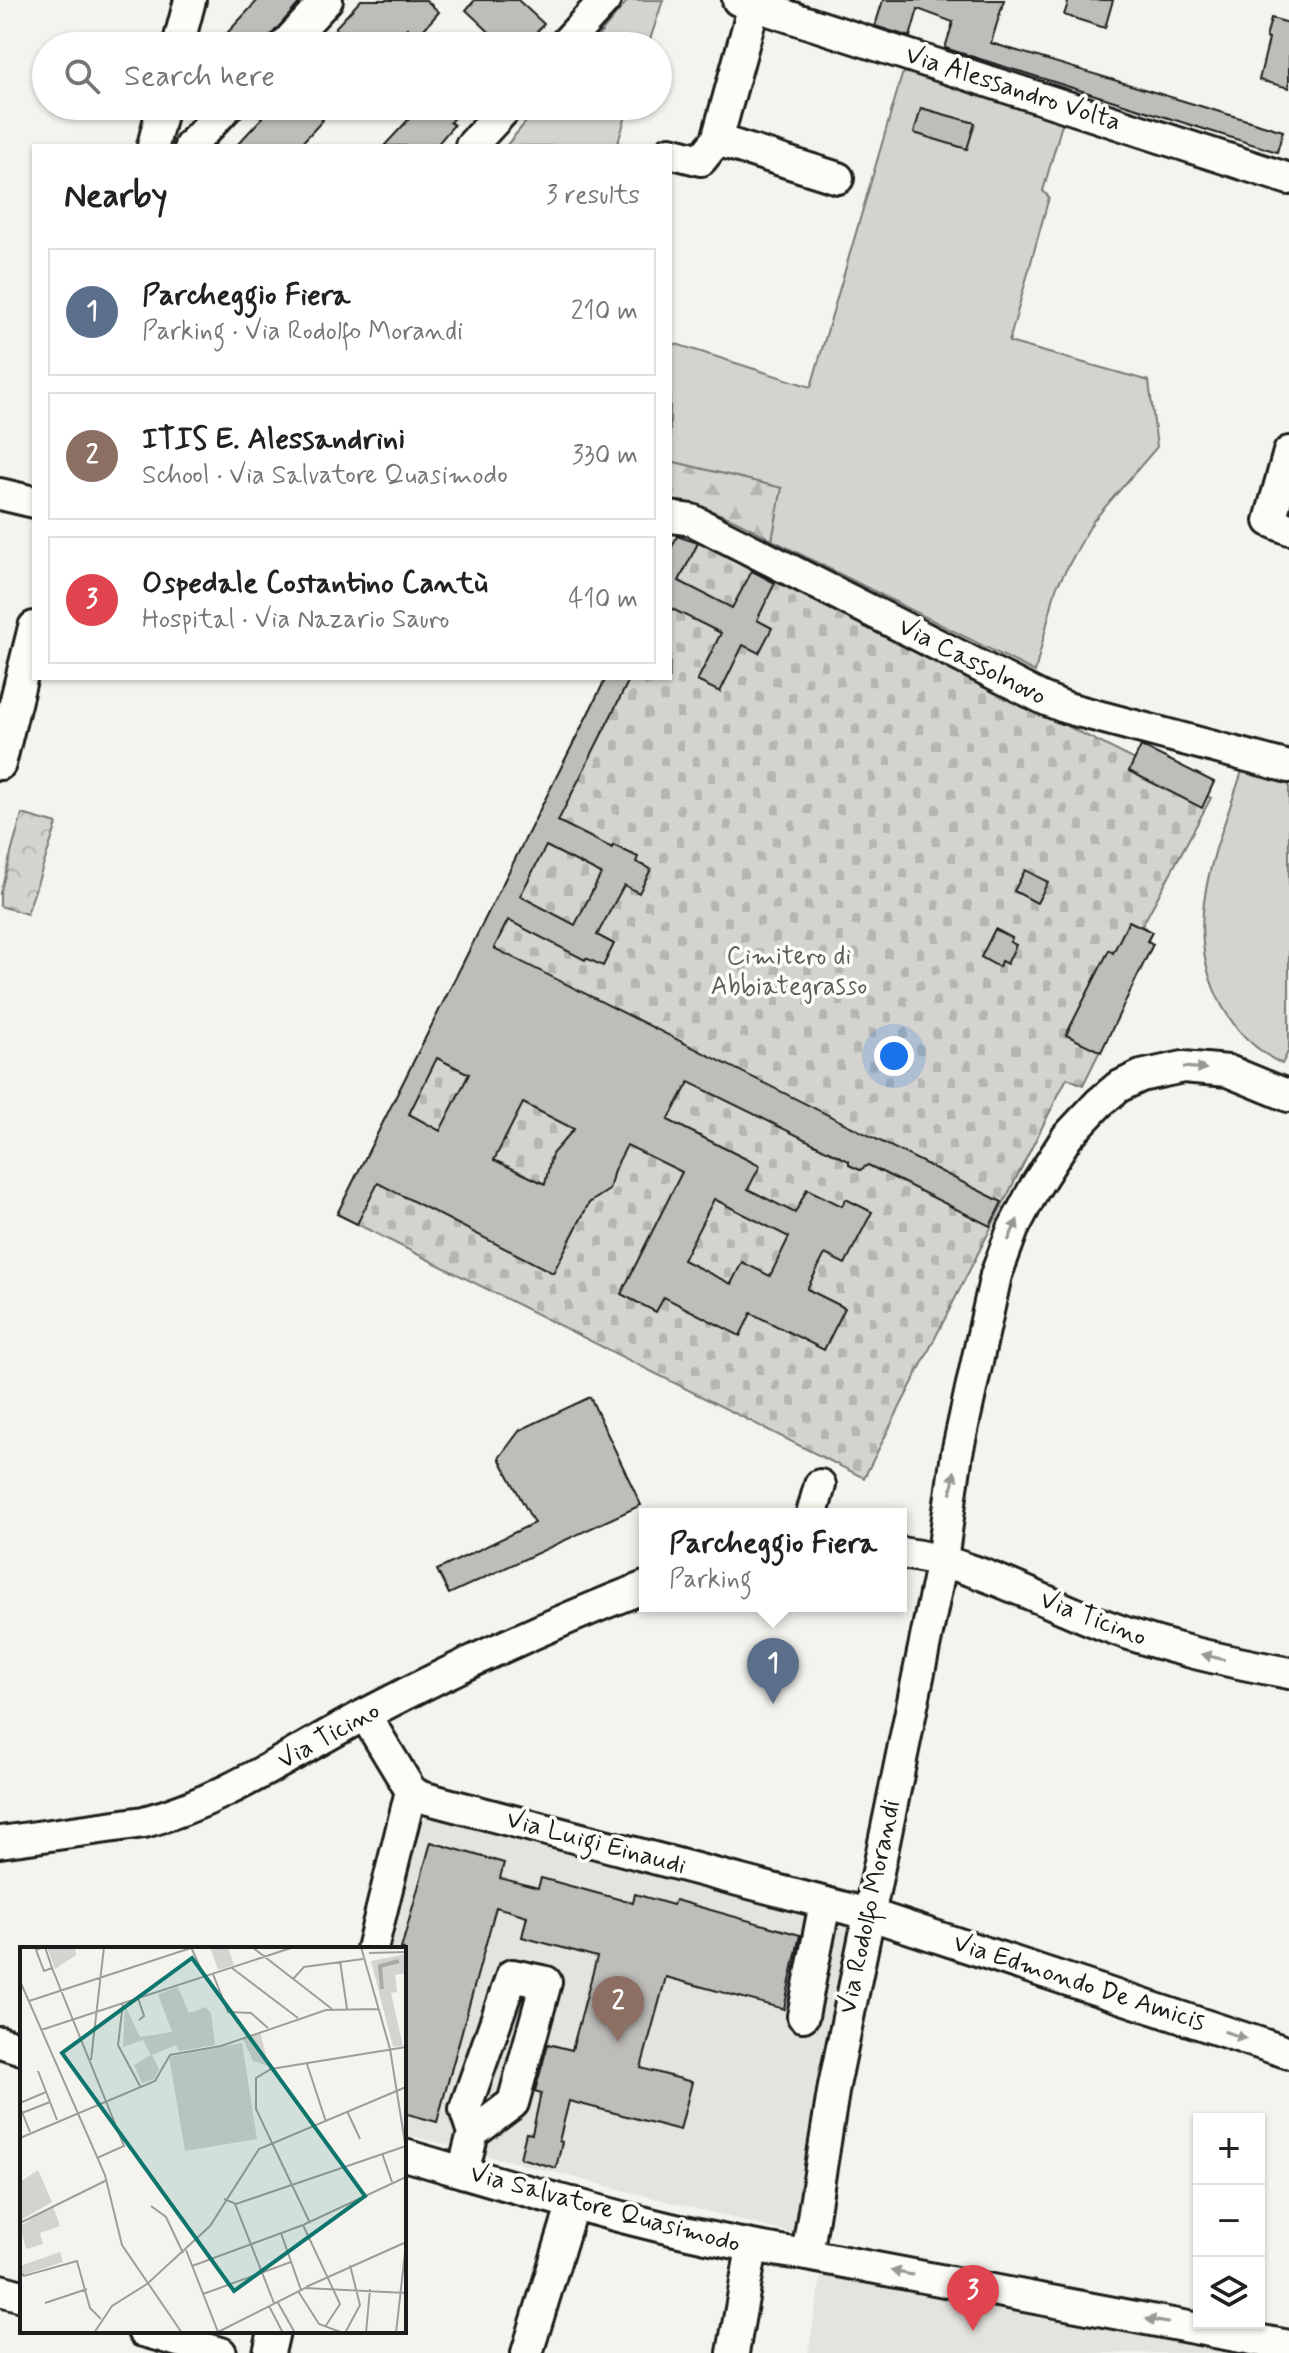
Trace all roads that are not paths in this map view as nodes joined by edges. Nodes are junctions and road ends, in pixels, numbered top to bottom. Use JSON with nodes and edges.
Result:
{"nodes":[{"id":1,"x":190,"y":0,"type":"edge"},
{"id":2,"x":327,"y":0,"type":"edge"},
{"id":3,"x":605,"y":0,"type":"edge"},
{"id":4,"x":746,"y":3,"type":"edge"},
{"id":5,"x":182,"y":32,"type":"edge"},
{"id":6,"x":297,"y":32,"type":"edge"},
{"id":7,"x":576,"y":32,"type":"edge"},
{"id":8,"x":160,"y":120,"type":"edge"},
{"id":9,"x":215,"y":120,"type":"edge"},
{"id":10,"x":495,"y":120,"type":"edge"},
{"id":11,"x":717,"y":140,"type":"junction"},
{"id":12,"x":154,"y":144,"type":"edge"},
{"id":13,"x":192,"y":144,"type":"edge"},
{"id":14,"x":473,"y":144,"type":"edge"},
{"id":15,"x":672,"y":153,"type":"edge"},
{"id":16,"x":1287,"y":170,"type":"edge"},
{"id":17,"x":838,"y":178,"type":"dead end"},
{"id":18,"x":1289,"y":452,"type":"edge"},
{"id":19,"x":0,"y":494,"type":"edge"},
{"id":20,"x":32,"y":502,"type":"edge"},
{"id":21,"x":672,"y":517,"type":"edge"},
{"id":22,"x":1280,"y":525,"type":"edge"},
{"id":23,"x":32,"y":635,"type":"edge"},
{"id":24,"x":1286,"y":761,"type":"edge"},
{"id":25,"x":0,"y":764,"type":"edge"},
{"id":26,"x":1289,"y":1096,"type":"edge"},
{"id":27,"x":907,"y":1554,"type":"edge"},
{"id":28,"x":942,"y":1560,"type":"junction"},
{"id":29,"x":639,"y":1589,"type":"edge"},
{"id":30,"x":1289,"y":1673,"type":"edge"},
{"id":31,"x":365,"y":1715,"type":"junction"},
{"id":32,"x":411,"y":1791,"type":"junction"},
{"id":33,"x":0,"y":1842,"type":"edge"},
{"id":34,"x":825,"y":1903,"type":"junction"},
{"id":35,"x":868,"y":1914,"type":"junction"},
{"id":36,"x":372,"y":1947,"type":"edge"},
{"id":37,"x":803,"y":2016,"type":"dead end"},
{"id":38,"x":0,"y":2042,"type":"edge"},
{"id":39,"x":20,"y":2048,"type":"edge"},
{"id":40,"x":1289,"y":2053,"type":"edge"},
{"id":41,"x":473,"y":2133,"type":"junction"},
{"id":42,"x":406,"y":2156,"type":"edge"},
{"id":43,"x":463,"y":2172,"type":"junction"},
{"id":44,"x":573,"y":2203,"type":"junction"},
{"id":45,"x":752,"y":2248,"type":"junction"},
{"id":46,"x":807,"y":2255,"type":"junction"},
{"id":47,"x":0,"y":2290,"type":"edge"},
{"id":48,"x":20,"y":2295,"type":"edge"},
{"id":49,"x":150,"y":2333,"type":"edge"},
{"id":50,"x":274,"y":2333,"type":"edge"},
{"id":51,"x":1289,"y":2346,"type":"edge"},
{"id":52,"x":221,"y":2353,"type":"edge"},
{"id":53,"x":269,"y":2353,"type":"edge"},
{"id":54,"x":527,"y":2353,"type":"edge"},
{"id":55,"x":733,"y":2353,"type":"edge"}],
"edges":[{"from":1,"to":5,"type":"street"},
{"from":2,"to":6,"type":"street"},
{"from":3,"to":7,"type":"street"},
{"from":4,"to":11,"type":"street"},
{"from":4,"to":16,"type":"street","name":"Via Alessandro Volta"},
{"from":8,"to":12,"type":"street"},
{"from":9,"to":13,"type":"street"},
{"from":10,"to":14,"type":"street"},
{"from":11,"to":15,"type":"street"},
{"from":11,"to":17,"type":"street"},
{"from":18,"to":22,"type":"street"},
{"from":19,"to":20,"type":"street"},
{"from":21,"to":24,"type":"street","name":"Via Cassolnovo"},
{"from":23,"to":25,"type":"street"},
{"from":28,"to":26,"type":"street","name":"Via Rodolfo Morandi","one_way":true},
{"from":27,"to":28,"type":"street","name":"Via Ticino"},
{"from":30,"to":28,"type":"street","name":"Via Ticino","one_way":true},
{"from":28,"to":35,"type":"street","name":"Via Rodolfo Morandi"},
{"from":29,"to":31,"type":"street","name":"Via Ticino"},
{"from":31,"to":32,"type":"street"},
{"from":31,"to":33,"type":"street","name":"Via Ticino"},
{"from":32,"to":34,"type":"street","name":"Via Luigi Einaudi"},
{"from":32,"to":36,"type":"street"},
{"from":34,"to":35,"type":"street","name":"Via Luigi Einaudi"},
{"from":34,"to":37,"type":"street"},
{"from":35,"to":40,"type":"street","name":"Via Edmondo De Amicis","one_way":true},
{"from":35,"to":46,"type":"street","name":"Via Rodolfo Morandi"},
{"from":38,"to":39,"type":"street"},
{"from":41,"to":41,"type":"street"},
{"from":41,"to":43,"type":"street"},
{"from":42,"to":43,"type":"street","name":"Via Salvatore Quasimodo"},
{"from":43,"to":44,"type":"street","name":"Via Salvatore Quasimodo"},
{"from":44,"to":45,"type":"street","name":"Via Salvatore Quasimodo"},
{"from":44,"to":54,"type":"street"},
{"from":45,"to":46,"type":"street","name":"Via Salvatore Quasimodo"},
{"from":45,"to":55,"type":"street"},
{"from":51,"to":46,"type":"street","name":"Via Salvatore Quasimodo","one_way":true},
{"from":47,"to":48,"type":"street"},
{"from":49,"to":52,"type":"street"},
{"from":50,"to":53,"type":"street"}]}
